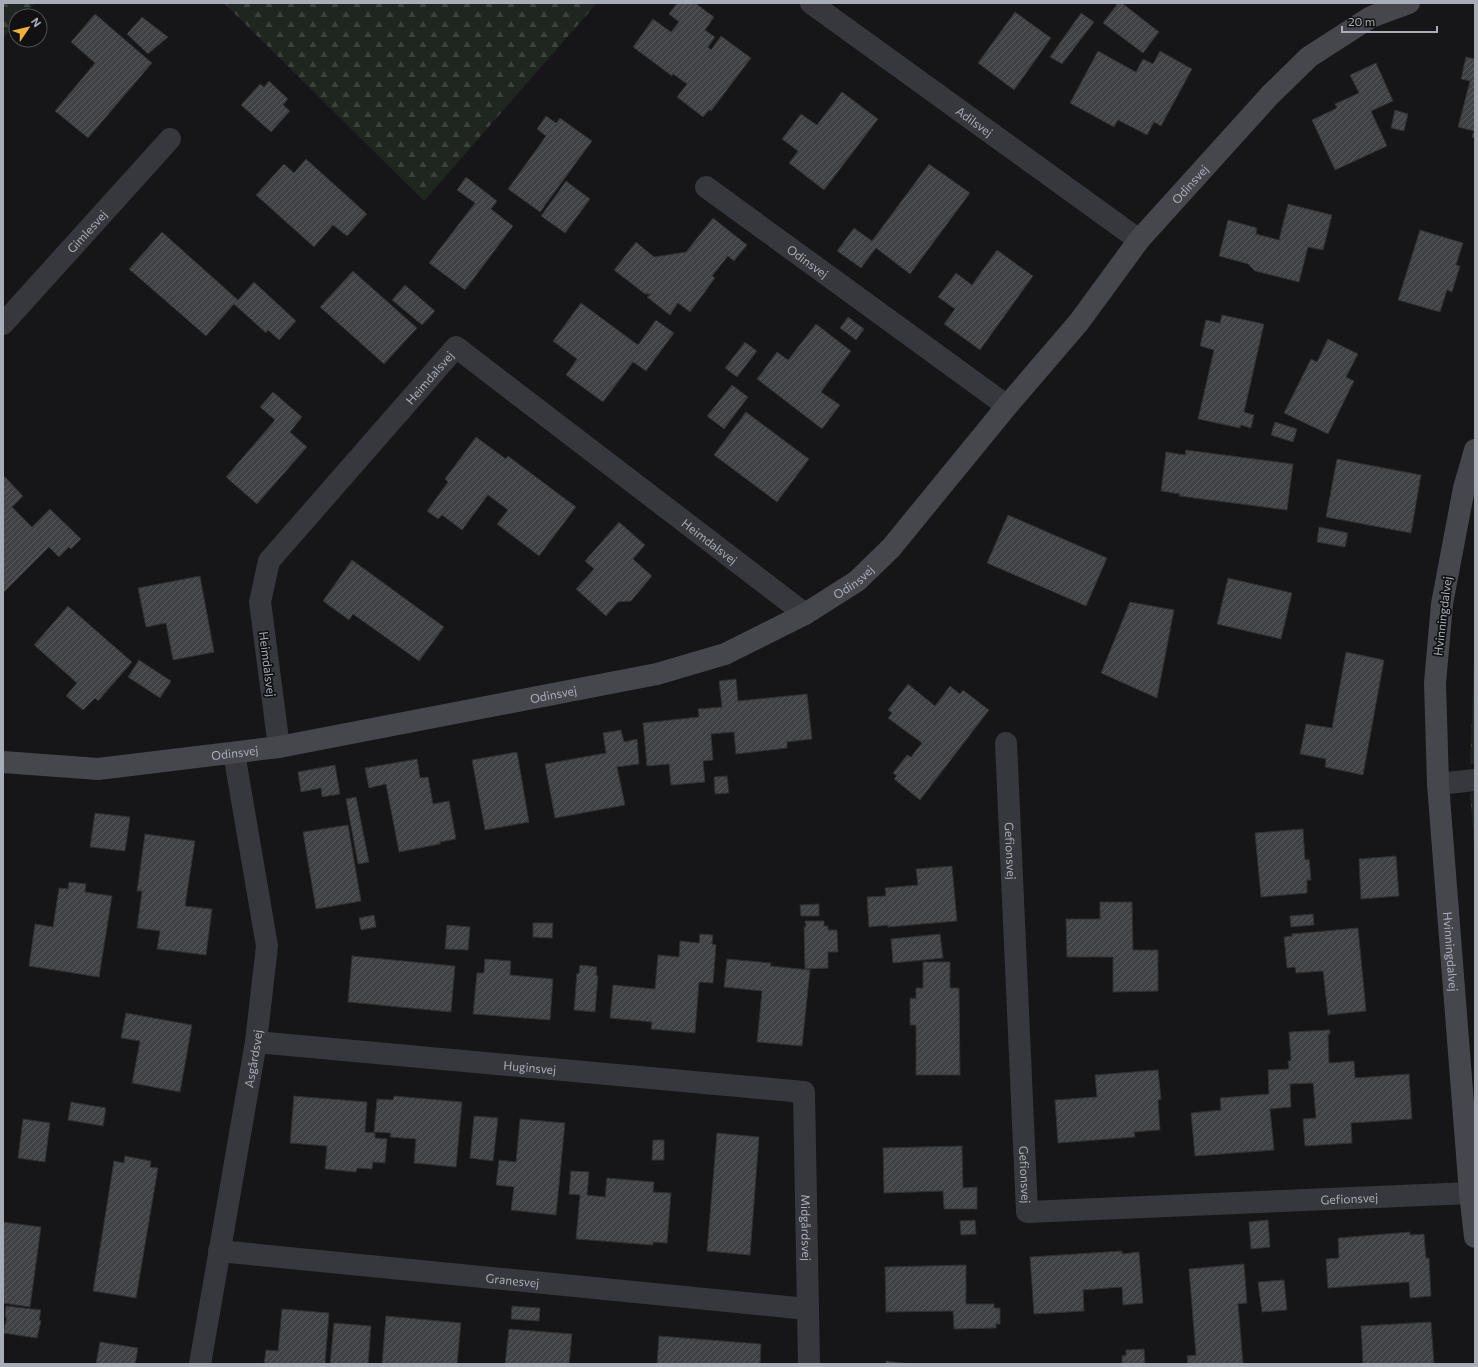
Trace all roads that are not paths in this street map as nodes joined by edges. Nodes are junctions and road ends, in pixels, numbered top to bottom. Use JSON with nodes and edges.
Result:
{"nodes":[{"id":1,"x":811,"y":3,"type":"edge"},
{"id":2,"x":1409,"y":3,"type":"edge"},
{"id":3,"x":170,"y":139,"type":"dead end"},
{"id":4,"x":706,"y":187,"type":"dead end"},
{"id":5,"x":1139,"y":240,"type":"junction"},
{"id":6,"x":3,"y":324,"type":"edge"},
{"id":7,"x":1006,"y":406,"type":"junction"},
{"id":8,"x":1475,"y":450,"type":"edge"},
{"id":9,"x":805,"y":614,"type":"junction"},
{"id":10,"x":1006,"y":743,"type":"dead end"},
{"id":11,"x":279,"y":747,"type":"junction"},
{"id":12,"x":234,"y":753,"type":"junction"},
{"id":13,"x":3,"y":762,"type":"edge"},
{"id":14,"x":1475,"y":780,"type":"edge"},
{"id":15,"x":1438,"y":784,"type":"junction"},
{"id":16,"x":256,"y":1042,"type":"junction"},
{"id":17,"x":804,"y":1092,"type":"joint"},
{"id":18,"x":1469,"y":1119,"type":"edge"},
{"id":19,"x":1470,"y":1193,"type":"junction"},
{"id":20,"x":1475,"y":1237,"type":"edge"},
{"id":21,"x":219,"y":1251,"type":"junction"},
{"id":22,"x":807,"y":1309,"type":"junction"},
{"id":23,"x":200,"y":1364,"type":"edge"},
{"id":24,"x":808,"y":1364,"type":"edge"}],
"edges":[{"from":1,"to":5,"type":"street","name":"Adilsvej"},
{"from":2,"to":5,"type":"street","name":"Odinsvej"},
{"from":3,"to":6,"type":"street","name":"Gimlesvej"},
{"from":4,"to":7,"type":"street","name":"Odinsvej"},
{"from":5,"to":7,"type":"street","name":"Odinsvej"},
{"from":7,"to":9,"type":"street","name":"Odinsvej"},
{"from":8,"to":15,"type":"street","name":"Hvinningdalvej"},
{"from":9,"to":11,"type":"street","name":"Odinsvej"},
{"from":9,"to":11,"type":"street","name":"Heimdalsvej"},
{"from":10,"to":19,"type":"street","name":"Gefionsvej"},
{"from":11,"to":12,"type":"street","name":"Odinsvej"},
{"from":12,"to":13,"type":"street","name":"Odinsvej"},
{"from":12,"to":16,"type":"street","name":"Asgårdsvej"},
{"from":14,"to":15,"type":"street"},
{"from":15,"to":18,"type":"street","name":"Hvinningdalvej"},
{"from":16,"to":17,"type":"street","name":"Huginsvej"},
{"from":16,"to":21,"type":"street","name":"Asgårdsvej"},
{"from":17,"to":22,"type":"street","name":"Midgårdsvej"},
{"from":18,"to":19,"type":"street","name":"Hvinningdalvej"},
{"from":19,"to":20,"type":"street","name":"Hvinningdalvej"},
{"from":21,"to":22,"type":"street","name":"Granesvej"},
{"from":21,"to":23,"type":"street","name":"Asgårdsvej"},
{"from":22,"to":24,"type":"street","name":"Midgårdsvej"}]}
